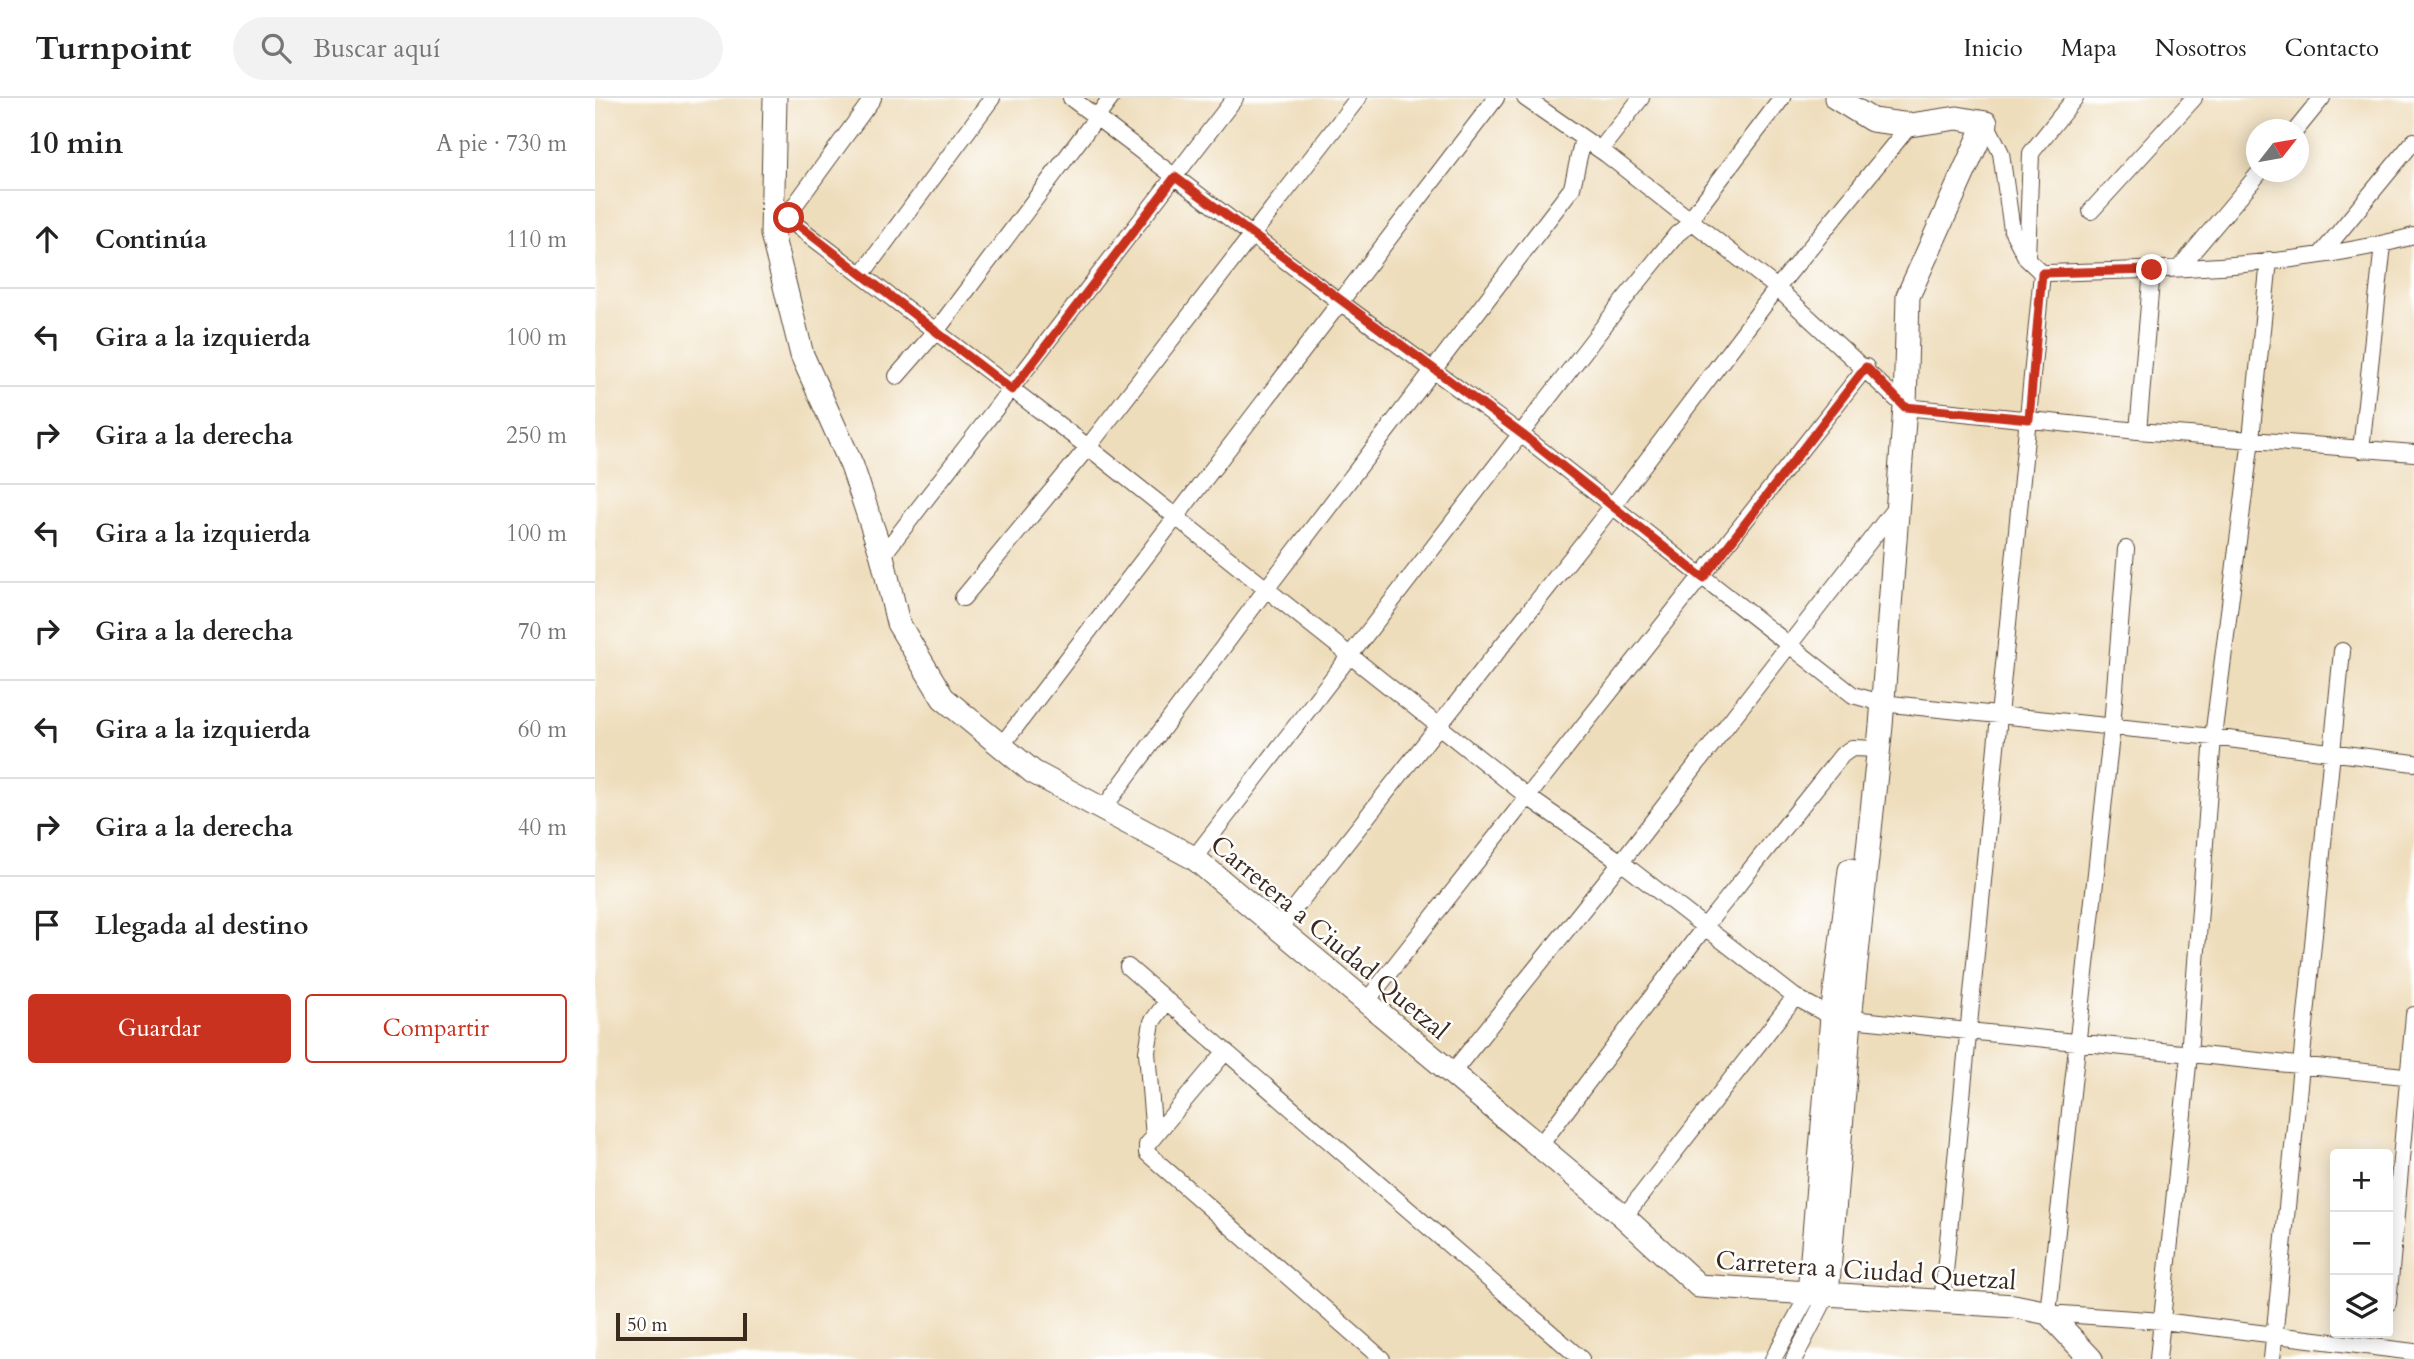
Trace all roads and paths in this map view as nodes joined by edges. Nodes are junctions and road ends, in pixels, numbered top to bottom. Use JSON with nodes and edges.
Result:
{"nodes":[{"id":1,"x":775,"y":98,"type":"edge"},
{"id":2,"x":873,"y":98,"type":"edge"},
{"id":3,"x":992,"y":98,"type":"edge"},
{"id":4,"x":1071,"y":98,"type":"edge"},
{"id":5,"x":1111,"y":98,"type":"edge"},
{"id":6,"x":1235,"y":98,"type":"edge"},
{"id":7,"x":1357,"y":98,"type":"edge"},
{"id":8,"x":1496,"y":98,"type":"edge"},
{"id":9,"x":1525,"y":98,"type":"edge"},
{"id":10,"x":1641,"y":98,"type":"edge"},
{"id":11,"x":1781,"y":98,"type":"edge"},
{"id":12,"x":1836,"y":98,"type":"edge"},
{"id":13,"x":2075,"y":98,"type":"edge"},
{"id":14,"x":2195,"y":98,"type":"edge"},
{"id":15,"x":2322,"y":98,"type":"edge"},
{"id":16,"x":1095,"y":118,"type":"junction"},
{"id":17,"x":2305,"y":119,"type":"edge"},
{"id":18,"x":1986,"y":124,"type":"junction"},
{"id":19,"x":1910,"y":125,"type":"junction"},
{"id":20,"x":1583,"y":138,"type":"junction"},
{"id":21,"x":2414,"y":141,"type":"edge"},
{"id":22,"x":1600,"y":150,"type":"junction"},
{"id":23,"x":1175,"y":177,"type":"junction"},
{"id":24,"x":2252,"y":182,"type":"edge"},
{"id":25,"x":2091,"y":211,"type":"dead end"},
{"id":26,"x":1692,"y":222,"type":"junction"},
{"id":27,"x":1251,"y":234,"type":"junction"},
{"id":28,"x":2414,"y":236,"type":"edge"},
{"id":29,"x":2383,"y":244,"type":"junction"},
{"id":30,"x":2322,"y":253,"type":"junction"},
{"id":31,"x":2027,"y":259,"type":"junction"},
{"id":32,"x":2269,"y":260,"type":"junction"},
{"id":33,"x":2180,"y":267,"type":"junction"},
{"id":34,"x":2152,"y":270,"type":"junction"},
{"id":35,"x":2042,"y":273,"type":"junction"},
{"id":36,"x":862,"y":274,"type":"junction"},
{"id":37,"x":1777,"y":288,"type":"junction"},
{"id":38,"x":1340,"y":302,"type":"junction"},
{"id":39,"x":937,"y":330,"type":"junction"},
{"id":40,"x":1866,"y":367,"type":"junction"},
{"id":41,"x":1434,"y":371,"type":"junction"},
{"id":42,"x":897,"y":376,"type":"dead end"},
{"id":43,"x":1012,"y":390,"type":"junction"},
{"id":44,"x":1905,"y":407,"type":"junction"},
{"id":45,"x":2029,"y":419,"type":"junction"},
{"id":46,"x":2138,"y":431,"type":"junction"},
{"id":47,"x":1523,"y":435,"type":"junction"},
{"id":48,"x":2251,"y":439,"type":"junction"},
{"id":49,"x":1088,"y":447,"type":"junction"},
{"id":50,"x":2361,"y":450,"type":"junction"},
{"id":51,"x":2414,"y":453,"type":"edge"},
{"id":52,"x":1613,"y":505,"type":"junction"},
{"id":53,"x":1896,"y":507,"type":"junction"},
{"id":54,"x":1175,"y":518,"type":"junction"},
{"id":55,"x":2126,"y":549,"type":"dead end"},
{"id":56,"x":882,"y":556,"type":"junction"},
{"id":57,"x":1703,"y":578,"type":"junction"},
{"id":58,"x":1267,"y":588,"type":"junction"},
{"id":59,"x":963,"y":598,"type":"dead end"},
{"id":60,"x":1787,"y":645,"type":"junction"},
{"id":61,"x":2342,"y":651,"type":"dead end"},
{"id":62,"x":1351,"y":656,"type":"junction"},
{"id":63,"x":1881,"y":703,"type":"junction"},
{"id":64,"x":1999,"y":715,"type":"junction"},
{"id":65,"x":1438,"y":725,"type":"junction"},
{"id":66,"x":2112,"y":726,"type":"junction"},
{"id":67,"x":2213,"y":737,"type":"junction"},
{"id":68,"x":1002,"y":746,"type":"junction"},
{"id":69,"x":1871,"y":748,"type":"junction"},
{"id":70,"x":2330,"y":752,"type":"junction"},
{"id":71,"x":2414,"y":763,"type":"edge"},
{"id":72,"x":1528,"y":797,"type":"junction"},
{"id":73,"x":1103,"y":809,"type":"junction"},
{"id":74,"x":1194,"y":858,"type":"junction"},
{"id":75,"x":1621,"y":862,"type":"junction"},
{"id":76,"x":1706,"y":925,"type":"junction"},
{"id":77,"x":1280,"y":928,"type":"junction"},
{"id":78,"x":1128,"y":967,"type":"dead end"},
{"id":79,"x":1795,"y":997,"type":"junction"},
{"id":80,"x":1167,"y":1000,"type":"junction"},
{"id":81,"x":1366,"y":1002,"type":"junction"},
{"id":82,"x":2414,"y":1015,"type":"edge"},
{"id":83,"x":1841,"y":1018,"type":"junction"},
{"id":84,"x":1968,"y":1032,"type":"junction"},
{"id":85,"x":2078,"y":1044,"type":"junction"},
{"id":86,"x":1226,"y":1051,"type":"junction"},
{"id":87,"x":2189,"y":1055,"type":"junction"},
{"id":88,"x":2299,"y":1067,"type":"junction"},
{"id":89,"x":1451,"y":1074,"type":"junction"},
{"id":90,"x":2411,"y":1077,"type":"edge"},
{"id":91,"x":1154,"y":1137,"type":"junction"},
{"id":92,"x":1538,"y":1148,"type":"junction"},
{"id":93,"x":1624,"y":1217,"type":"junction"},
{"id":94,"x":2391,"y":1275,"type":"edge"},
{"id":95,"x":1818,"y":1295,"type":"junction"},
{"id":96,"x":1942,"y":1303,"type":"junction"},
{"id":97,"x":2047,"y":1313,"type":"junction"},
{"id":98,"x":2162,"y":1321,"type":"junction"},
{"id":99,"x":2274,"y":1334,"type":"junction"},
{"id":100,"x":1783,"y":1341,"type":"junction"},
{"id":101,"x":2384,"y":1347,"type":"edge"},
{"id":102,"x":2414,"y":1352,"type":"edge"},
{"id":103,"x":1796,"y":1355,"type":"edge"},
{"id":104,"x":1382,"y":1359,"type":"edge"},
{"id":105,"x":1581,"y":1359,"type":"edge"},
{"id":106,"x":1773,"y":1359,"type":"edge"},
{"id":107,"x":2091,"y":1359,"type":"edge"},
{"id":108,"x":2158,"y":1359,"type":"edge"},
{"id":109,"x":2272,"y":1359,"type":"edge"}],
"edges":[{"from":1,"to":56,"type":"main road","name":"Carretera a Ciudad Quetzal"},
{"from":2,"to":36,"type":"street"},
{"from":3,"to":36,"type":"street"},
{"from":4,"to":16,"type":"street"},
{"from":5,"to":16,"type":"street"},
{"from":6,"to":23,"type":"street"},
{"from":7,"to":27,"type":"street"},
{"from":8,"to":38,"type":"street"},
{"from":9,"to":20,"type":"street"},
{"from":10,"to":22,"type":"street"},
{"from":11,"to":26,"type":"street"},
{"from":12,"to":19,"type":"main road"},
{"from":13,"to":31,"type":"street"},
{"from":14,"to":25,"type":"street"},
{"from":15,"to":17,"type":"street"},
{"from":16,"to":23,"type":"street"},
{"from":16,"to":39,"type":"street"},
{"from":18,"to":19,"type":"main road"},
{"from":18,"to":31,"type":"street"},
{"from":18,"to":44,"type":"main road"},
{"from":19,"to":37,"type":"street"},
{"from":20,"to":22,"type":"street"},
{"from":20,"to":41,"type":"street"},
{"from":21,"to":30,"type":"street"},
{"from":22,"to":26,"type":"street"},
{"from":23,"to":27,"type":"street"},
{"from":23,"to":43,"type":"street"},
{"from":24,"to":33,"type":"street"},
{"from":26,"to":37,"type":"street"},
{"from":26,"to":47,"type":"street"},
{"from":27,"to":38,"type":"street"},
{"from":27,"to":49,"type":"street"},
{"from":28,"to":29,"type":"street"},
{"from":29,"to":30,"type":"street"},
{"from":29,"to":50,"type":"street"},
{"from":30,"to":32,"type":"street"},
{"from":31,"to":35,"type":"street"},
{"from":32,"to":33,"type":"street"},
{"from":32,"to":48,"type":"street"},
{"from":33,"to":34,"type":"street"},
{"from":34,"to":35,"type":"street"},
{"from":34,"to":46,"type":"street"},
{"from":35,"to":45,"type":"street"},
{"from":36,"to":39,"type":"street"},
{"from":37,"to":40,"type":"street"},
{"from":37,"to":52,"type":"street"},
{"from":38,"to":41,"type":"street"},
{"from":38,"to":54,"type":"street"},
{"from":39,"to":42,"type":"street"},
{"from":39,"to":43,"type":"street"},
{"from":40,"to":44,"type":"street"},
{"from":40,"to":57,"type":"street"},
{"from":41,"to":47,"type":"street"},
{"from":41,"to":58,"type":"street"},
{"from":43,"to":49,"type":"street"},
{"from":43,"to":56,"type":"street"},
{"from":44,"to":45,"type":"street"},
{"from":44,"to":53,"type":"main road"},
{"from":45,"to":46,"type":"street"},
{"from":45,"to":64,"type":"street"},
{"from":46,"to":48,"type":"street"},
{"from":47,"to":52,"type":"street"},
{"from":47,"to":62,"type":"street"},
{"from":48,"to":50,"type":"street"},
{"from":48,"to":67,"type":"street"},
{"from":49,"to":54,"type":"street"},
{"from":49,"to":59,"type":"street"},
{"from":50,"to":51,"type":"street"},
{"from":52,"to":57,"type":"street"},
{"from":52,"to":65,"type":"street"},
{"from":53,"to":60,"type":"street"},
{"from":53,"to":63,"type":"main road"},
{"from":54,"to":58,"type":"street"},
{"from":54,"to":68,"type":"street"},
{"from":55,"to":66,"type":"street"},
{"from":56,"to":68,"type":"main road","name":"Carretera a Ciudad Quetzal"},
{"from":57,"to":60,"type":"street"},
{"from":57,"to":72,"type":"street"},
{"from":58,"to":62,"type":"street"},
{"from":58,"to":73,"type":"street"},
{"from":60,"to":63,"type":"street"},
{"from":60,"to":75,"type":"street"},
{"from":61,"to":70,"type":"street"},
{"from":62,"to":65,"type":"street"},
{"from":62,"to":74,"type":"street"},
{"from":63,"to":64,"type":"street"},
{"from":63,"to":69,"type":"main road"},
{"from":64,"to":66,"type":"street"},
{"from":64,"to":84,"type":"street"},
{"from":65,"to":72,"type":"street"},
{"from":65,"to":77,"type":"street"},
{"from":66,"to":67,"type":"street"},
{"from":66,"to":85,"type":"street"},
{"from":67,"to":70,"type":"street"},
{"from":67,"to":87,"type":"street"},
{"from":68,"to":73,"type":"main road","name":"Carretera a Ciudad Quetzal"},
{"from":69,"to":76,"type":"street"},
{"from":69,"to":83,"type":"main road"},
{"from":70,"to":71,"type":"street"},
{"from":70,"to":88,"type":"street"},
{"from":72,"to":75,"type":"street"},
{"from":72,"to":81,"type":"street"},
{"from":73,"to":74,"type":"main road","name":"Carretera a Ciudad Quetzal"},
{"from":74,"to":77,"type":"main road","name":"Carretera a Ciudad Quetzal"},
{"from":75,"to":76,"type":"street"},
{"from":75,"to":89,"type":"street"},
{"from":76,"to":79,"type":"street"},
{"from":76,"to":92,"type":"street"},
{"from":77,"to":81,"type":"main road","name":"Carretera a Ciudad Quetzal"},
{"from":78,"to":80,"type":"street"},
{"from":79,"to":83,"type":"street"},
{"from":79,"to":93,"type":"street"},
{"from":80,"to":86,"type":"street"},
{"from":80,"to":91,"type":"street"},
{"from":81,"to":89,"type":"main road","name":"Carretera a Ciudad Quetzal"},
{"from":82,"to":90,"type":"street"},
{"from":83,"to":84,"type":"street"},
{"from":83,"to":95,"type":"main road"},
{"from":84,"to":85,"type":"street"},
{"from":84,"to":96,"type":"street"},
{"from":85,"to":87,"type":"street"},
{"from":85,"to":97,"type":"street"},
{"from":86,"to":91,"type":"street"},
{"from":86,"to":105,"type":"street"},
{"from":87,"to":88,"type":"street"},
{"from":87,"to":98,"type":"street"},
{"from":88,"to":90,"type":"street"},
{"from":88,"to":99,"type":"street"},
{"from":89,"to":92,"type":"main road","name":"Carretera a Ciudad Quetzal"},
{"from":90,"to":94,"type":"street"},
{"from":91,"to":104,"type":"street"},
{"from":92,"to":93,"type":"main road","name":"Carretera a Ciudad Quetzal"},
{"from":93,"to":95,"type":"main road","name":"Carretera a Ciudad Quetzal"},
{"from":95,"to":96,"type":"main road","name":"Carretera a Ciudad Quetzal"},
{"from":95,"to":100,"type":"street"},
{"from":95,"to":103,"type":"street"},
{"from":96,"to":97,"type":"main road","name":"Carretera a Ciudad Quetzal"},
{"from":97,"to":98,"type":"street"},
{"from":97,"to":107,"type":"main road","name":"Carretera a Ciudad Quetzal"},
{"from":98,"to":99,"type":"street"},
{"from":98,"to":108,"type":"street"},
{"from":99,"to":101,"type":"street"},
{"from":99,"to":109,"type":"street"},
{"from":100,"to":103,"type":"street"},
{"from":100,"to":106,"type":"street"},
{"from":101,"to":102,"type":"street"}]}
